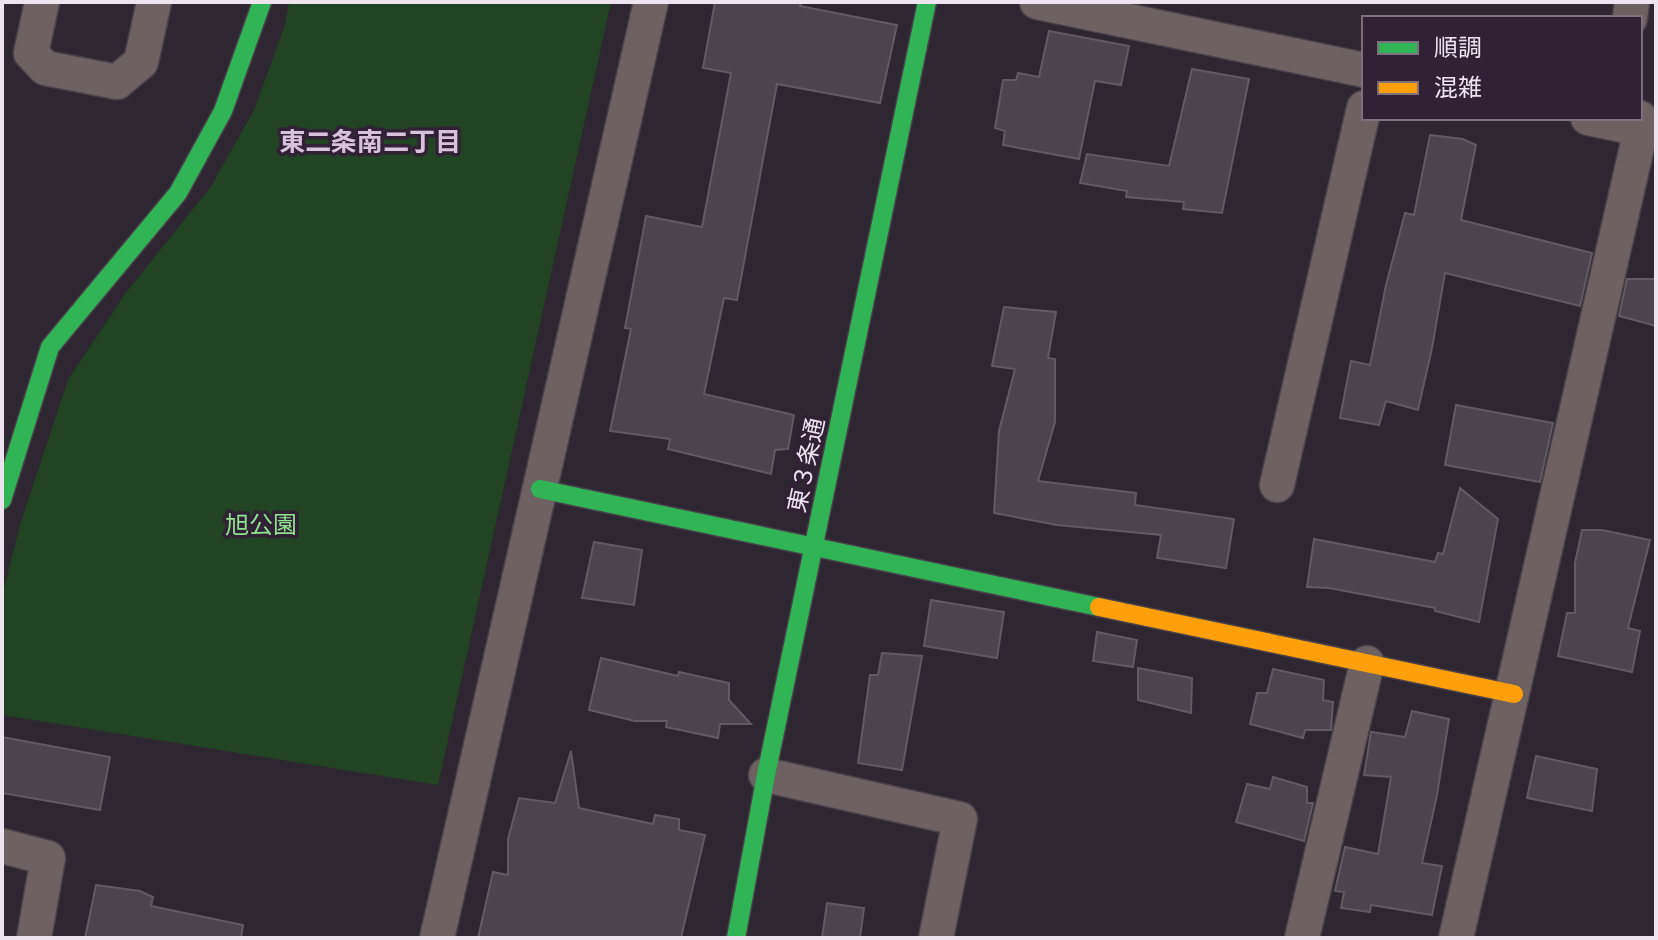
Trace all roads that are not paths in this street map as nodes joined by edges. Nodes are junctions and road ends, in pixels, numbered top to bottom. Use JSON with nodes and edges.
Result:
{"nodes":[{"id":1,"x":42,"y":2,"type":"edge"},
{"id":2,"x":154,"y":2,"type":"edge"},
{"id":3,"x":262,"y":2,"type":"edge"},
{"id":4,"x":651,"y":2,"type":"edge"},
{"id":5,"x":927,"y":2,"type":"edge"},
{"id":6,"x":1037,"y":2,"type":"edge"},
{"id":7,"x":1362,"y":70,"type":"edge"},
{"id":8,"x":1362,"y":117,"type":"edge"},
{"id":9,"x":1601,"y":120,"type":"edge"},
{"id":10,"x":1646,"y":127,"type":"edge"},
{"id":11,"x":1277,"y":485,"type":"dead end"},
{"id":12,"x":540,"y":489,"type":"junction"},
{"id":13,"x":2,"y":500,"type":"edge"},
{"id":14,"x":813,"y":546,"type":"junction"},
{"id":15,"x":1367,"y":663,"type":"junction"},
{"id":16,"x":1514,"y":694,"type":"junction"},
{"id":17,"x":766,"y":775,"type":"junction"},
{"id":18,"x":2,"y":846,"type":"edge"},
{"id":19,"x":34,"y":938,"type":"edge"},
{"id":20,"x":437,"y":938,"type":"edge"},
{"id":21,"x":736,"y":938,"type":"edge"},
{"id":22,"x":936,"y":938,"type":"edge"},
{"id":23,"x":1302,"y":938,"type":"edge"},
{"id":24,"x":1456,"y":938,"type":"edge"}],
"edges":[{"from":1,"to":2,"type":"street"},
{"from":3,"to":13,"type":"street"},
{"from":4,"to":12,"type":"street"},
{"from":5,"to":14,"type":"street","name":"東３条通"},
{"from":6,"to":7,"type":"street"},
{"from":8,"to":11,"type":"street"},
{"from":9,"to":10,"type":"street"},
{"from":10,"to":16,"type":"street"},
{"from":12,"to":14,"type":"street"},
{"from":12,"to":20,"type":"street"},
{"from":14,"to":15,"type":"street"},
{"from":14,"to":17,"type":"street","name":"東３条通"},
{"from":15,"to":16,"type":"street"},
{"from":15,"to":23,"type":"street"},
{"from":16,"to":24,"type":"street"},
{"from":17,"to":21,"type":"street","name":"東３条通"},
{"from":17,"to":22,"type":"street"},
{"from":18,"to":19,"type":"street"}]}
